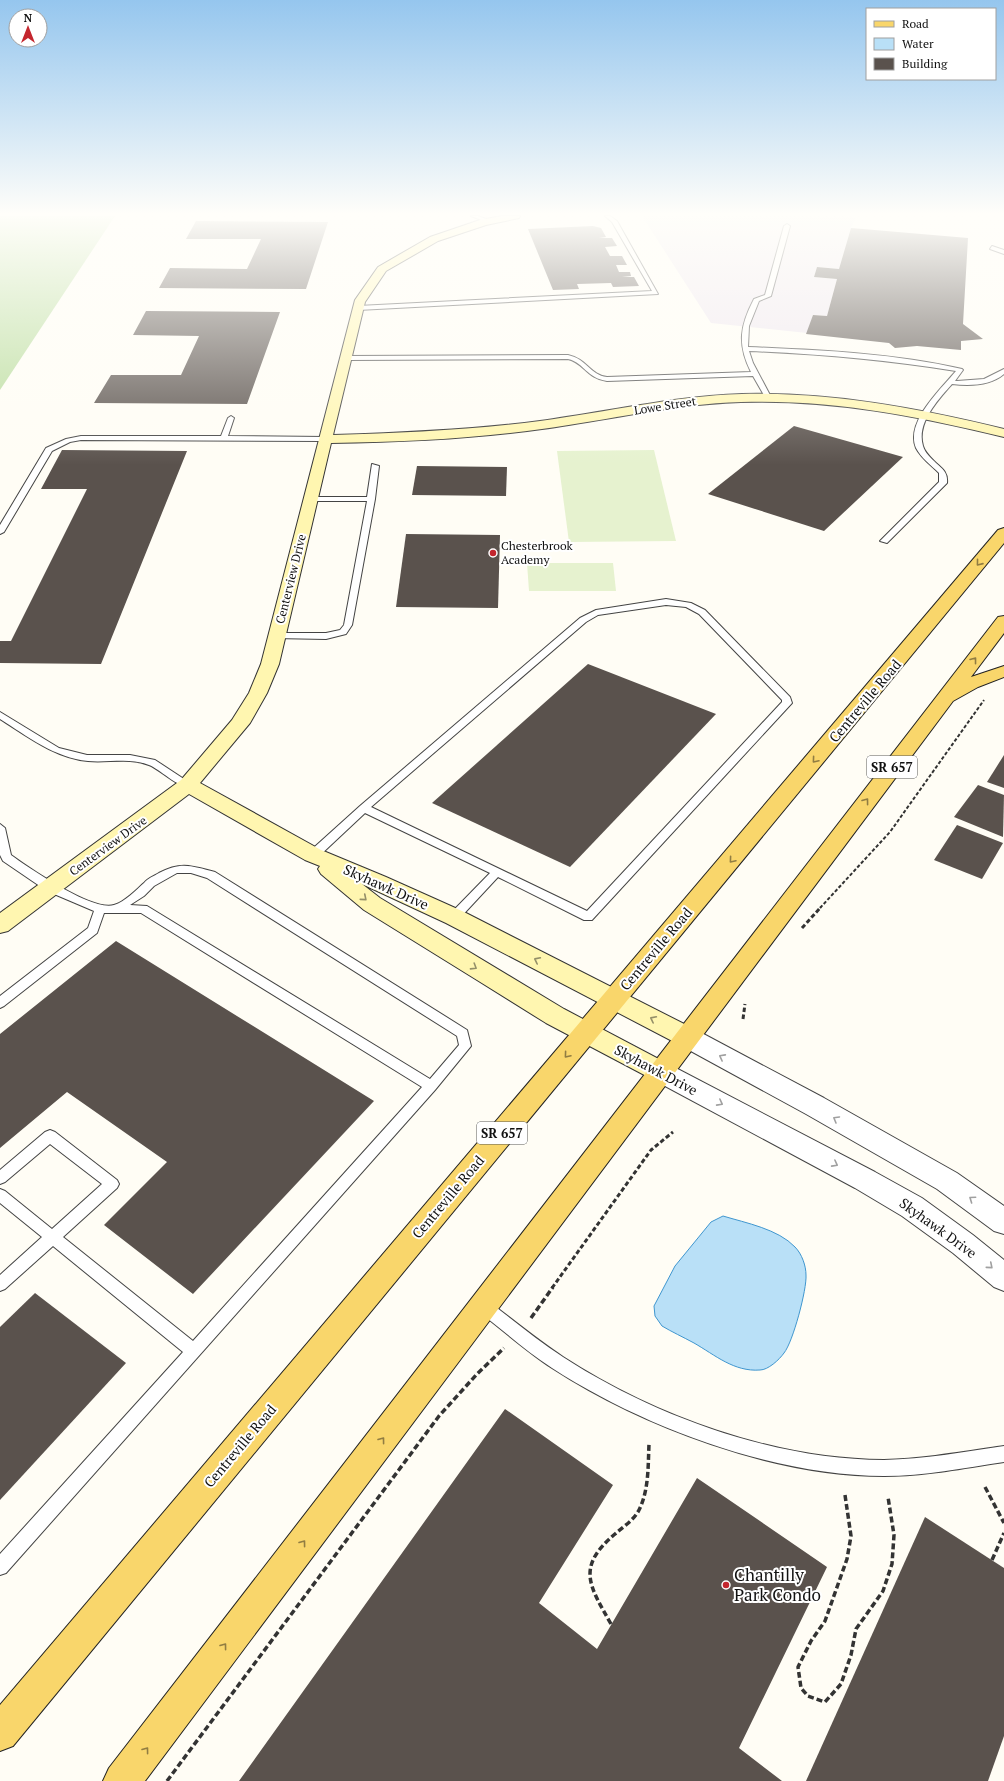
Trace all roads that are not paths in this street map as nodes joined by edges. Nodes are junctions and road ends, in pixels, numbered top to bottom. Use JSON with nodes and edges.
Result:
{"nodes":[{"id":1,"x":362,"y":299,"type":"edge"},
{"id":2,"x":535,"y":299,"type":"edge"},
{"id":3,"x":759,"y":299,"type":"edge"},
{"id":4,"x":358,"y":308,"type":"junction"},
{"id":5,"x":746,"y":349,"type":"junction"},
{"id":6,"x":346,"y":358,"type":"junction"},
{"id":7,"x":1004,"y":371,"type":"edge"},
{"id":8,"x":755,"y":374,"type":"junction"},
{"id":9,"x":950,"y":382,"type":"junction"},
{"id":10,"x":768,"y":397,"type":"junction"},
{"id":11,"x":924,"y":414,"type":"junction"},
{"id":12,"x":231,"y":418,"type":"dead end"},
{"id":13,"x":1004,"y":433,"type":"edge"},
{"id":14,"x":224,"y":439,"type":"junction"},
{"id":15,"x":325,"y":439,"type":"junction"},
{"id":16,"x":375,"y":466,"type":"dead end"},
{"id":17,"x":310,"y":499,"type":"junction"},
{"id":18,"x":372,"y":499,"type":"junction"},
{"id":19,"x":0,"y":532,"type":"edge"},
{"id":20,"x":1004,"y":533,"type":"edge"},
{"id":21,"x":884,"y":541,"type":"dead end"},
{"id":22,"x":1004,"y":621,"type":"edge"},
{"id":23,"x":276,"y":636,"type":"junction"},
{"id":24,"x":1004,"y":672,"type":"edge"},
{"id":25,"x":942,"y":702,"type":"junction"},
{"id":26,"x":0,"y":715,"type":"edge"},
{"id":27,"x":188,"y":785,"type":"junction"},
{"id":28,"x":364,"y":808,"type":"junction"},
{"id":29,"x":0,"y":828,"type":"edge"},
{"id":30,"x":313,"y":855,"type":"junction"},
{"id":31,"x":497,"y":872,"type":"junction"},
{"id":32,"x":51,"y":888,"type":"junction"},
{"id":33,"x":118,"y":908,"type":"junction"},
{"id":34,"x":100,"y":909,"type":"junction"},
{"id":35,"x":454,"y":917,"type":"junction"},
{"id":36,"x":0,"y":925,"type":"edge"},
{"id":37,"x":614,"y":999,"type":"junction"},
{"id":38,"x":0,"y":1003,"type":"edge"},
{"id":39,"x":586,"y":1033,"type":"junction"},
{"id":40,"x":687,"y":1038,"type":"junction"},
{"id":41,"x":661,"y":1072,"type":"junction"},
{"id":42,"x":431,"y":1086,"type":"junction"},
{"id":43,"x":0,"y":1178,"type":"edge"},
{"id":44,"x":0,"y":1195,"type":"edge"},
{"id":45,"x":1004,"y":1222,"type":"edge"},
{"id":46,"x":52,"y":1237,"type":"junction"},
{"id":47,"x":1004,"y":1278,"type":"edge"},
{"id":48,"x":0,"y":1284,"type":"edge"},
{"id":49,"x":483,"y":1306,"type":"junction"},
{"id":50,"x":193,"y":1350,"type":"junction"},
{"id":51,"x":1004,"y":1454,"type":"edge"},
{"id":52,"x":0,"y":1567,"type":"edge"},
{"id":53,"x":0,"y":1733,"type":"edge"},
{"id":54,"x":122,"y":1781,"type":"edge"}],
"edges":[{"from":1,"to":4,"type":"street","name":"Centerview Drive"},
{"from":2,"to":4,"type":"lane"},
{"from":3,"to":5,"type":"lane"},
{"from":4,"to":6,"type":"street","name":"Centerview Drive"},
{"from":5,"to":8,"type":"lane"},
{"from":5,"to":9,"type":"lane"},
{"from":6,"to":8,"type":"lane"},
{"from":6,"to":15,"type":"street","name":"Centerview Drive"},
{"from":7,"to":9,"type":"lane"},
{"from":8,"to":10,"type":"lane"},
{"from":9,"to":11,"type":"lane"},
{"from":10,"to":11,"type":"street","name":"Lowe Street"},
{"from":10,"to":15,"type":"street","name":"Lowe Street"},
{"from":11,"to":13,"type":"street","name":"Lowe Street"},
{"from":11,"to":21,"type":"lane"},
{"from":12,"to":14,"type":"lane"},
{"from":14,"to":15,"type":"lane"},
{"from":14,"to":19,"type":"lane"},
{"from":15,"to":17,"type":"street","name":"Centerview Drive"},
{"from":16,"to":18,"type":"lane"},
{"from":17,"to":18,"type":"lane"},
{"from":17,"to":23,"type":"street","name":"Centerview Drive"},
{"from":18,"to":23,"type":"lane"},
{"from":20,"to":37,"type":"main road","name":"Centreville Road","number":"SR 657","one_way":true},
{"from":25,"to":22,"type":"main road","number":"SR 657","one_way":true},
{"from":23,"to":27,"type":"street","name":"Centerview Drive"},
{"from":24,"to":25,"type":"main road"},
{"from":40,"to":25,"type":"main road","number":"SR 657","one_way":true},
{"from":26,"to":27,"type":"lane"},
{"from":27,"to":30,"type":"street","name":"Skyhawk Drive"},
{"from":27,"to":32,"type":"street","name":"Centerview Drive"},
{"from":28,"to":30,"type":"lane"},
{"from":28,"to":31,"type":"lane"},
{"from":28,"to":31,"type":"lane"},
{"from":29,"to":32,"type":"lane"},
{"from":30,"to":35,"type":"street","name":"Skyhawk Drive"},
{"from":30,"to":39,"type":"street","name":"Skyhawk Drive","one_way":true},
{"from":31,"to":35,"type":"lane"},
{"from":32,"to":34,"type":"lane"},
{"from":32,"to":36,"type":"street","name":"Centerview Drive"},
{"from":33,"to":34,"type":"lane"},
{"from":33,"to":42,"type":"lane"},
{"from":33,"to":42,"type":"lane"},
{"from":34,"to":38,"type":"lane"},
{"from":37,"to":35,"type":"street","name":"Skyhawk Drive","one_way":true},
{"from":37,"to":39,"type":"main road","name":"Centreville Road","number":"SR 657"},
{"from":40,"to":37,"type":"street","name":"Skyhawk Drive","one_way":true},
{"from":39,"to":41,"type":"street","name":"Skyhawk Drive"},
{"from":39,"to":53,"type":"main road","name":"Centreville Road","number":"SR 657","one_way":true},
{"from":40,"to":41,"type":"main road","number":"SR 657"},
{"from":45,"to":40,"type":"street","name":"Skyhawk Drive","one_way":true},
{"from":41,"to":47,"type":"street","name":"Skyhawk Drive","one_way":true},
{"from":41,"to":49,"type":"main road","number":"SR 657"},
{"from":42,"to":50,"type":"lane"},
{"from":43,"to":46,"type":"lane"},
{"from":44,"to":46,"type":"lane"},
{"from":46,"to":48,"type":"lane"},
{"from":46,"to":50,"type":"lane"},
{"from":49,"to":51,"type":"lane"},
{"from":54,"to":49,"type":"main road","number":"SR 657","one_way":true},
{"from":50,"to":52,"type":"lane"}]}
